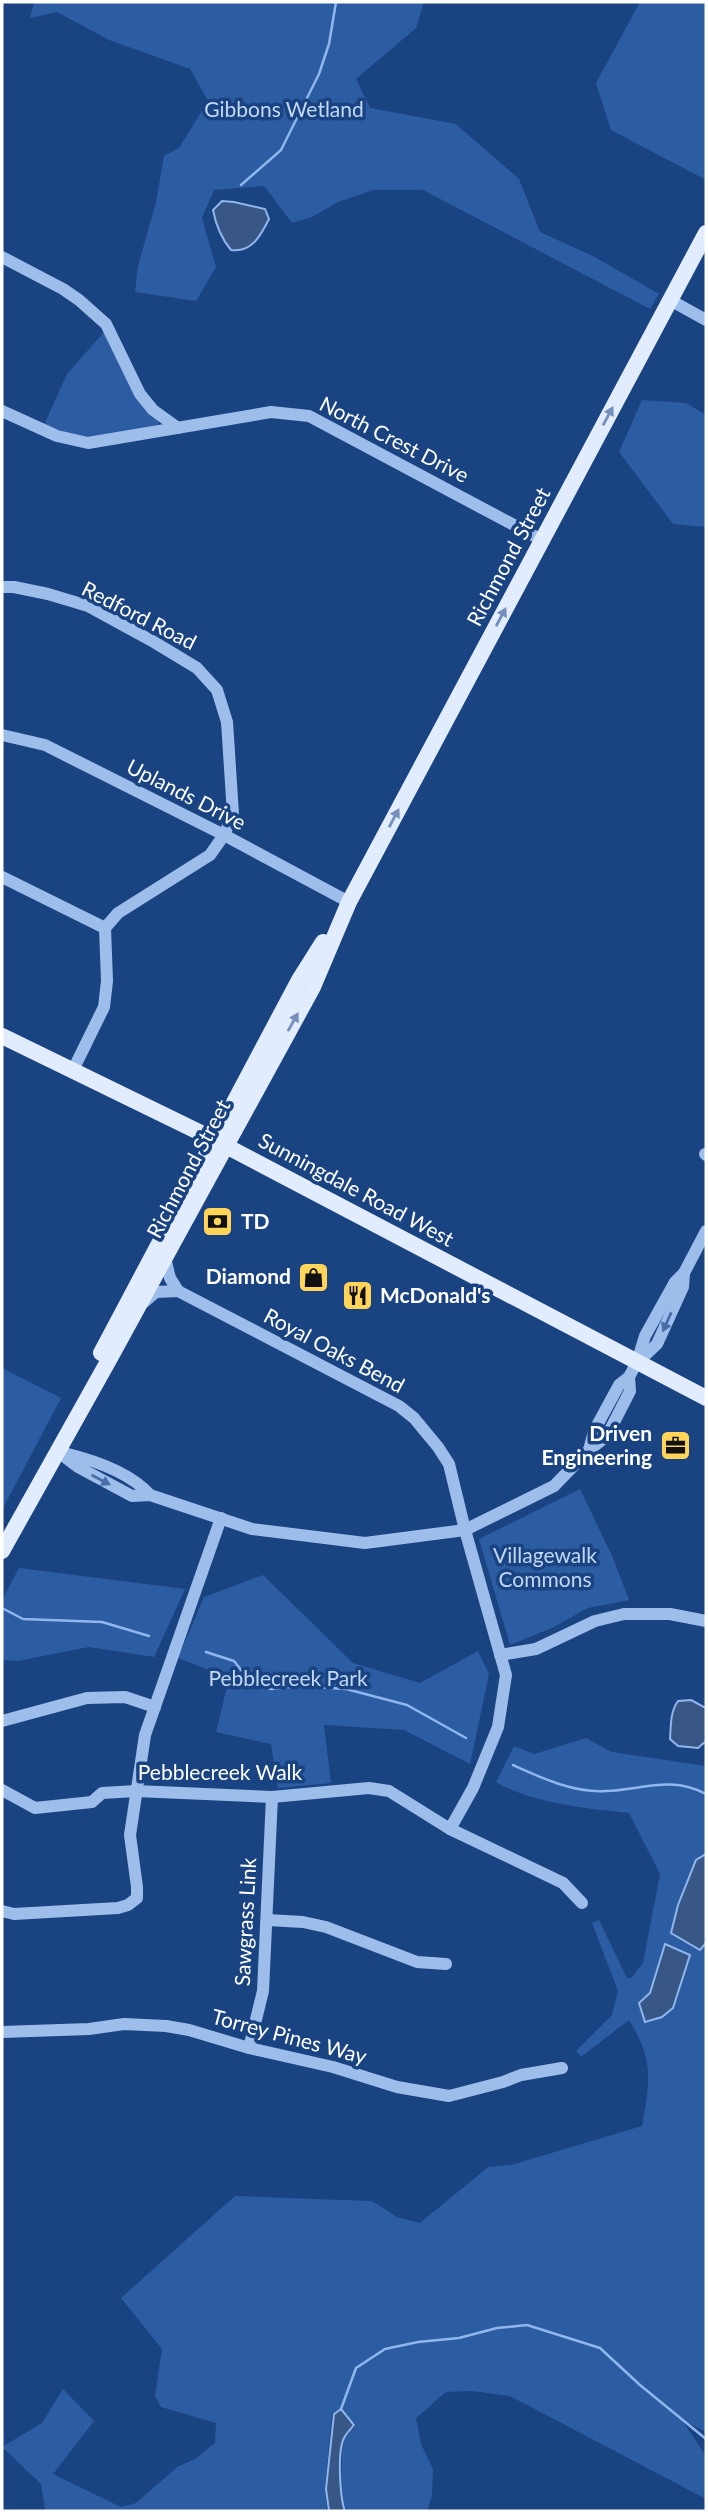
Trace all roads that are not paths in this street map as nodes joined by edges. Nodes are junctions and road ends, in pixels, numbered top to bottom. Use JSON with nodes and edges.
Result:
{"nodes":[{"id":1,"x":706,"y":233,"type":"edge"},
{"id":2,"x":2,"y":257,"type":"edge"},
{"id":3,"x":670,"y":300,"type":"junction"},
{"id":4,"x":706,"y":320,"type":"edge"},
{"id":5,"x":2,"y":411,"type":"edge"},
{"id":6,"x":178,"y":428,"type":"junction"},
{"id":7,"x":542,"y":540,"type":"junction"},
{"id":8,"x":2,"y":587,"type":"edge"},
{"id":9,"x":2,"y":736,"type":"edge"},
{"id":10,"x":224,"y":835,"type":"junction"},
{"id":11,"x":2,"y":877,"type":"edge"},
{"id":12,"x":349,"y":902,"type":"junction"},
{"id":13,"x":105,"y":928,"type":"junction"},
{"id":14,"x":2,"y":1036,"type":"edge"},
{"id":15,"x":72,"y":1072,"type":"junction"},
{"id":16,"x":218,"y":1147,"type":"junction"},
{"id":17,"x":706,"y":1231,"type":"edge"},
{"id":18,"x":165,"y":1258,"type":"junction"},
{"id":19,"x":178,"y":1291,"type":"junction"},
{"id":20,"x":139,"y":1305,"type":"junction"},
{"id":21,"x":637,"y":1362,"type":"junction"},
{"id":22,"x":706,"y":1398,"type":"edge"},
{"id":23,"x":57,"y":1451,"type":"junction"},
{"id":24,"x":221,"y":1518,"type":"junction"},
{"id":25,"x":465,"y":1530,"type":"junction"},
{"id":26,"x":2,"y":1551,"type":"edge"},
{"id":27,"x":706,"y":1621,"type":"edge"},
{"id":28,"x":500,"y":1655,"type":"junction"},
{"id":29,"x":155,"y":1707,"type":"junction"},
{"id":30,"x":2,"y":1721,"type":"edge"},
{"id":31,"x":2,"y":1790,"type":"edge"},
{"id":32,"x":136,"y":1791,"type":"junction"},
{"id":33,"x":272,"y":1797,"type":"junction"},
{"id":34,"x":450,"y":1829,"type":"junction"},
{"id":35,"x":582,"y":1903,"type":"dead end"},
{"id":36,"x":2,"y":1911,"type":"edge"},
{"id":37,"x":267,"y":1920,"type":"junction"},
{"id":38,"x":446,"y":1965,"type":"dead end"},
{"id":39,"x":2,"y":2032,"type":"edge"},
{"id":40,"x":249,"y":2048,"type":"junction"},
{"id":41,"x":562,"y":2068,"type":"dead end"}],
"edges":[{"from":1,"to":3,"type":"main road","name":"Richmond Street"},
{"from":2,"to":6,"type":"street"},
{"from":3,"to":4,"type":"street"},
{"from":7,"to":3,"type":"main road","name":"Richmond Street","one_way":true},
{"from":5,"to":6,"type":"street","name":"North Crest Drive"},
{"from":6,"to":7,"type":"street","name":"North Crest Drive"},
{"from":12,"to":7,"type":"main road","name":"Richmond Street","one_way":true},
{"from":8,"to":10,"type":"street","name":"Redford Road"},
{"from":9,"to":10,"type":"street","name":"Uplands Drive"},
{"from":10,"to":12,"type":"street","name":"Uplands Drive"},
{"from":10,"to":13,"type":"street","name":"Redford Road"},
{"from":11,"to":13,"type":"street"},
{"from":12,"to":16,"type":"main road","name":"Richmond Street"},
{"from":13,"to":15,"type":"street"},
{"from":14,"to":15,"type":"main road","name":"Sunningdale Road West"},
{"from":15,"to":16,"type":"main road","name":"Sunningdale Road West"},
{"from":16,"to":18,"type":"main road","name":"Richmond Street"},
{"from":16,"to":21,"type":"main road","name":"Sunningdale Road West"},
{"from":16,"to":23,"type":"main road","name":"Richmond Street"},
{"from":17,"to":21,"type":"street"},
{"from":18,"to":19,"type":"street"},
{"from":18,"to":20,"type":"main road","name":"Richmond Street"},
{"from":19,"to":20,"type":"street"},
{"from":19,"to":25,"type":"street","name":"Royal Oaks Bend"},
{"from":20,"to":23,"type":"main road","name":"Richmond Street"},
{"from":21,"to":22,"type":"main road","name":"Sunningdale Road West"},
{"from":21,"to":25,"type":"street"},
{"from":23,"to":24,"type":"street"},
{"from":23,"to":26,"type":"main road","name":"Richmond Street"},
{"from":24,"to":25,"type":"street"},
{"from":24,"to":29,"type":"street"},
{"from":25,"to":28,"type":"street","name":"Royal Oaks Bend"},
{"from":27,"to":28,"type":"street"},
{"from":28,"to":34,"type":"street","name":"Royal Oaks Bend"},
{"from":29,"to":30,"type":"street"},
{"from":29,"to":32,"type":"street"},
{"from":31,"to":32,"type":"street","name":"Pebblecreek Walk"},
{"from":32,"to":33,"type":"street","name":"Pebblecreek Walk"},
{"from":32,"to":36,"type":"street"},
{"from":33,"to":34,"type":"street","name":"Pebblecreek Walk"},
{"from":33,"to":37,"type":"street","name":"Sawgrass Link"},
{"from":34,"to":35,"type":"street","name":"Pebblecreek Walk"},
{"from":37,"to":38,"type":"street"},
{"from":37,"to":40,"type":"street","name":"Sawgrass Link"},
{"from":39,"to":40,"type":"street","name":"Torrey Pines Way"},
{"from":40,"to":41,"type":"street","name":"Torrey Pines Way"}]}
